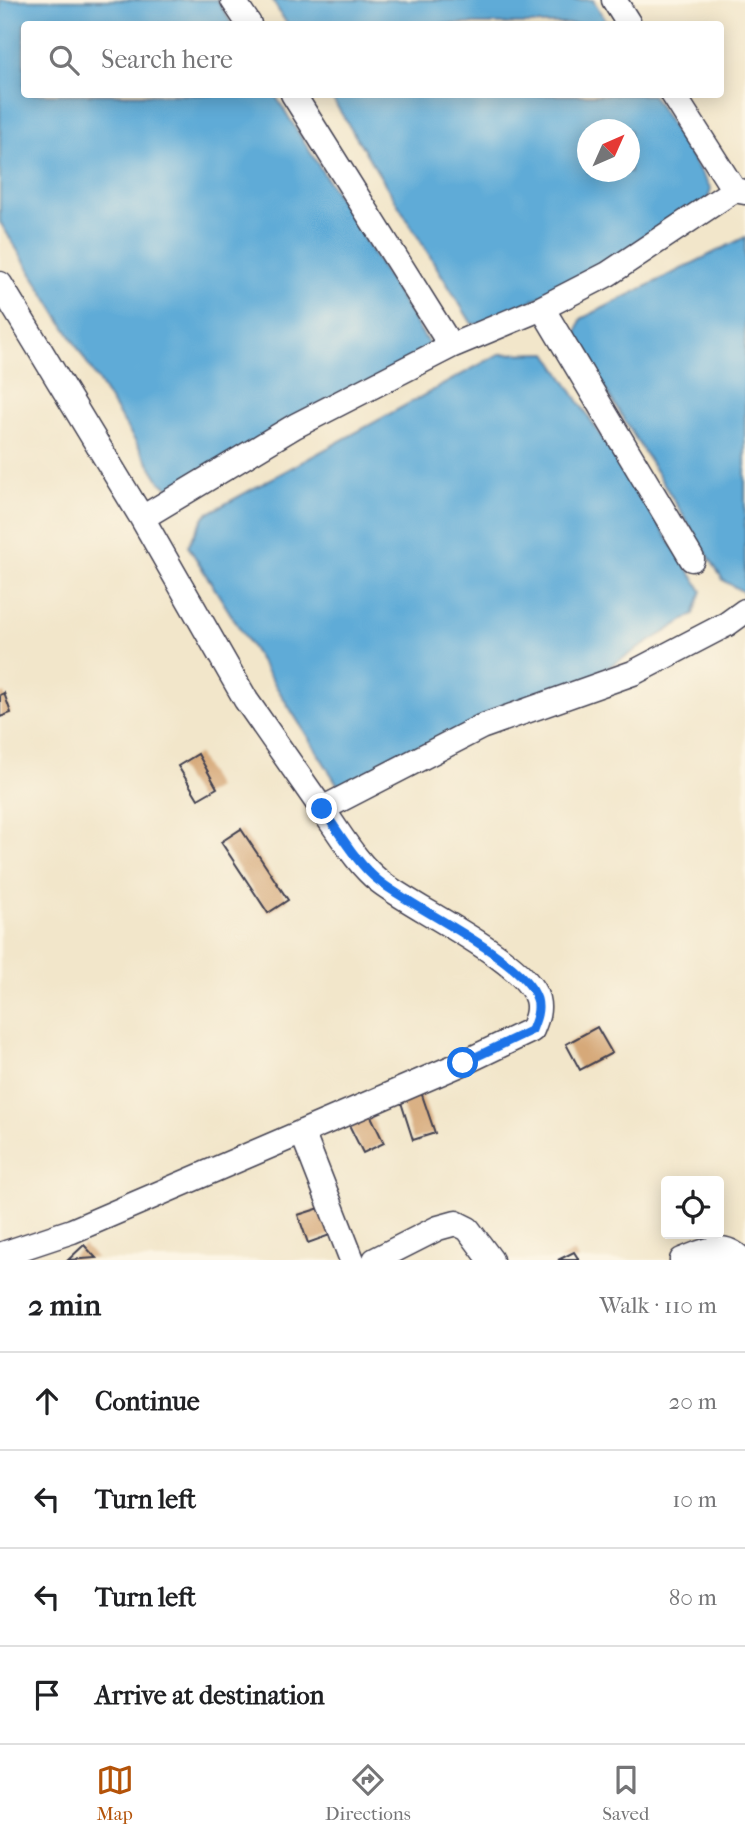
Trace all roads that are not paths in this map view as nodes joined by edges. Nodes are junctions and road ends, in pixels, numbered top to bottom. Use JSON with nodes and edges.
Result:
{"nodes":[{"id":1,"x":233,"y":0,"type":"edge"},
{"id":2,"x":614,"y":0,"type":"edge"},
{"id":3,"x":247,"y":21,"type":"edge"},
{"id":4,"x":627,"y":21,"type":"edge"},
{"id":5,"x":296,"y":98,"type":"edge"},
{"id":6,"x":676,"y":98,"type":"edge"},
{"id":7,"x":740,"y":191,"type":"edge"},
{"id":8,"x":0,"y":284,"type":"edge"},
{"id":9,"x":542,"y":308,"type":"junction"},
{"id":10,"x":451,"y":346,"type":"junction"},
{"id":11,"x":142,"y":517,"type":"junction"},
{"id":12,"x":692,"y":559,"type":"dead end"},
{"id":13,"x":745,"y":611,"type":"edge"},
{"id":14,"x":322,"y":809,"type":"junction"},
{"id":15,"x":302,"y":1132,"type":"junction"},
{"id":16,"x":0,"y":1255,"type":"edge"},
{"id":17,"x":352,"y":1260,"type":"edge"},
{"id":18,"x":375,"y":1260,"type":"edge"},
{"id":19,"x":491,"y":1260,"type":"edge"},
{"id":20,"x":682,"y":1260,"type":"edge"},
{"id":21,"x":742,"y":1260,"type":"edge"}],
"edges":[{"from":1,"to":3,"type":"street"},
{"from":2,"to":4,"type":"street"},
{"from":5,"to":10,"type":"street"},
{"from":6,"to":7,"type":"street"},
{"from":7,"to":9,"type":"street"},
{"from":8,"to":11,"type":"street"},
{"from":9,"to":10,"type":"street"},
{"from":9,"to":12,"type":"street"},
{"from":10,"to":11,"type":"street"},
{"from":11,"to":14,"type":"street"},
{"from":13,"to":14,"type":"street"},
{"from":14,"to":15,"type":"street"},
{"from":15,"to":16,"type":"street"},
{"from":15,"to":17,"type":"street"},
{"from":18,"to":19,"type":"street"},
{"from":20,"to":21,"type":"street"}]}
